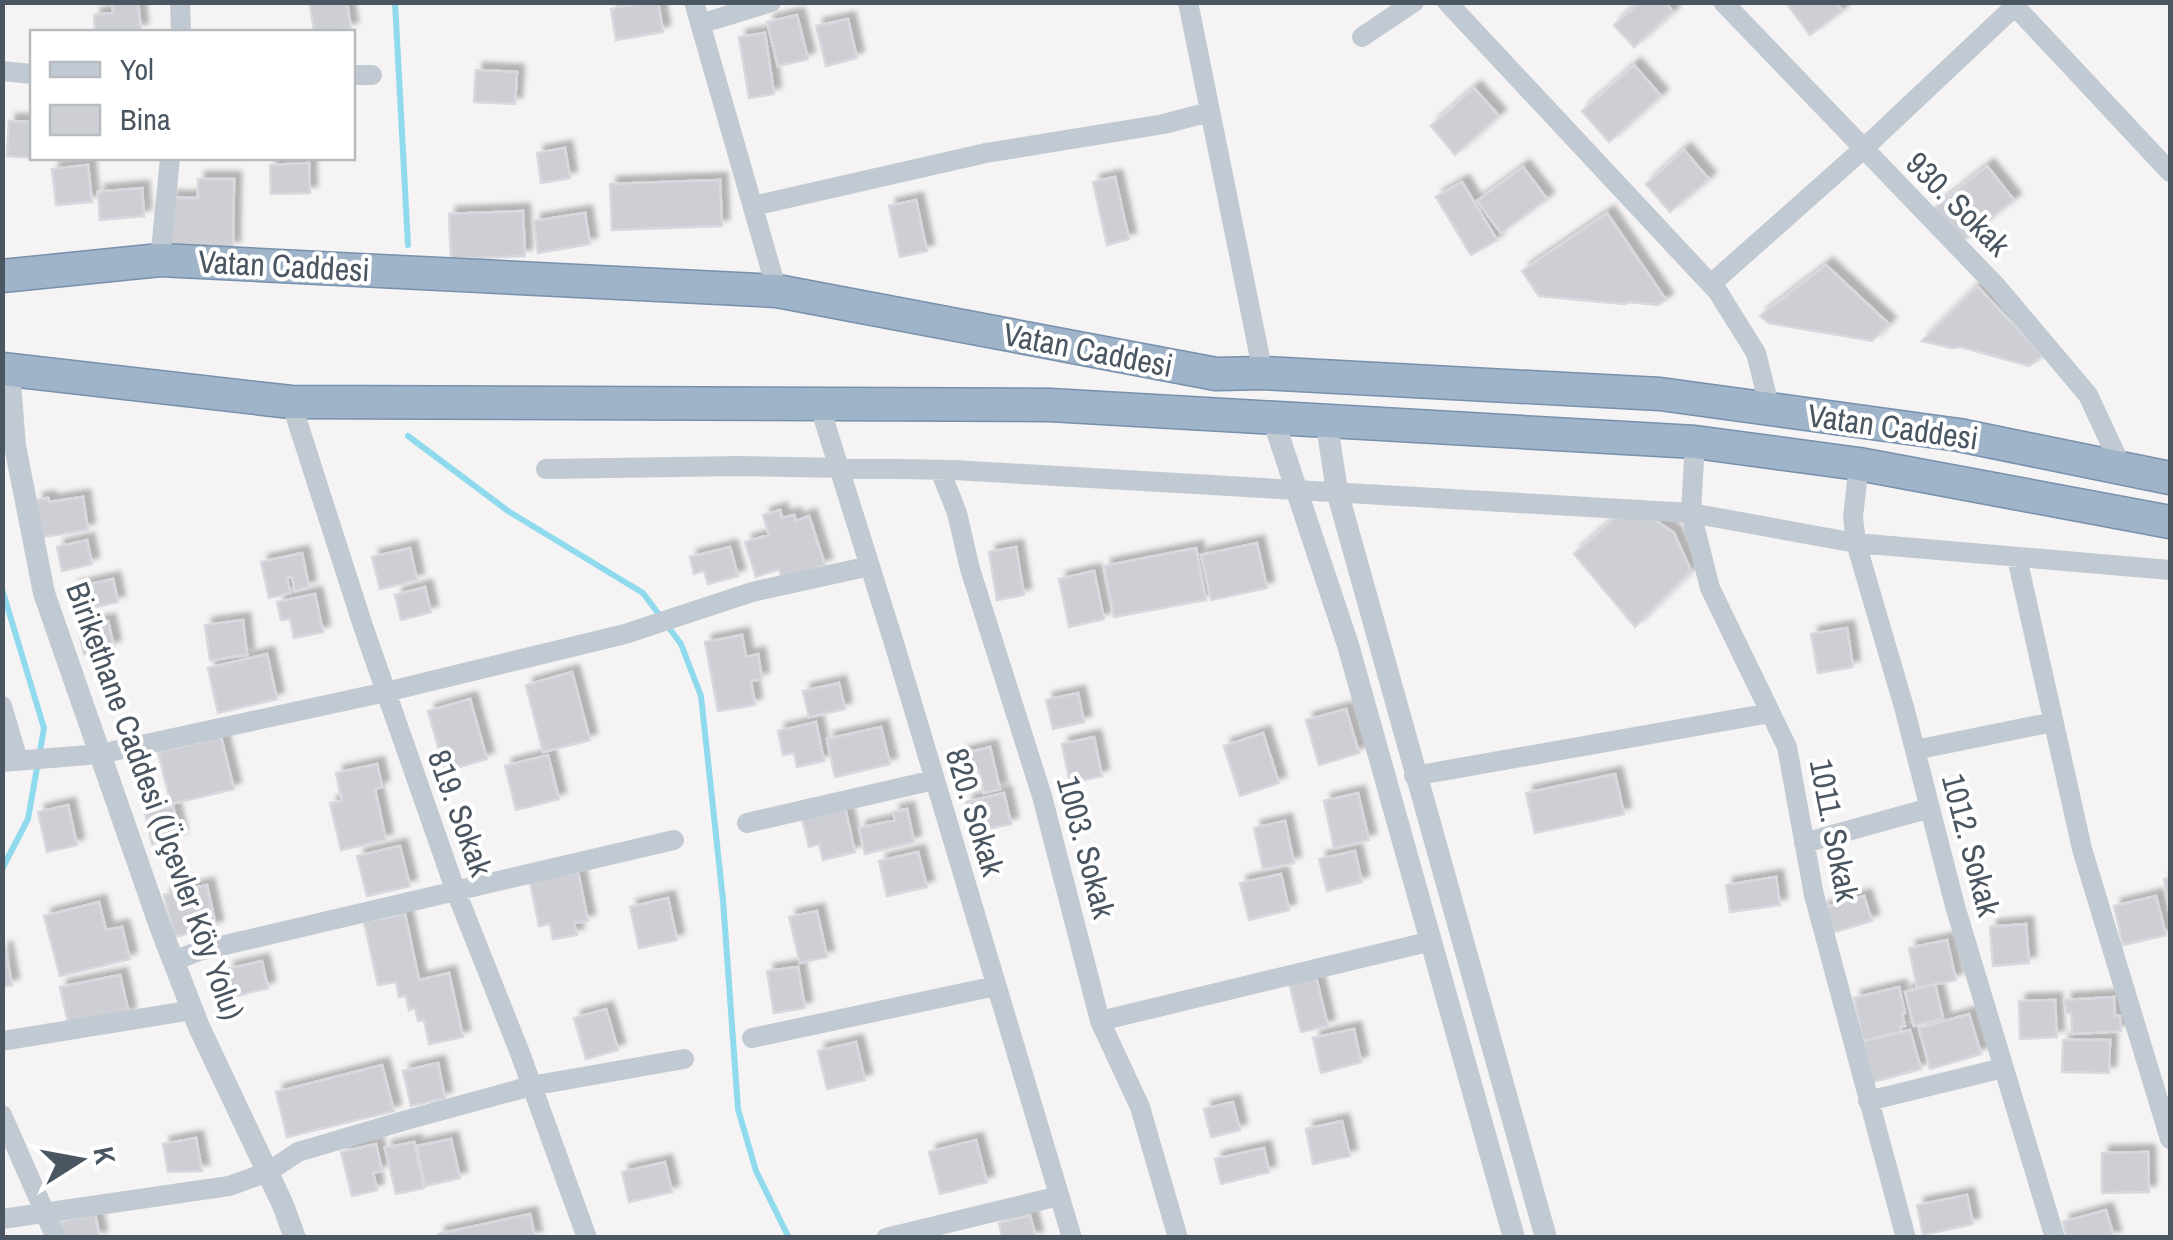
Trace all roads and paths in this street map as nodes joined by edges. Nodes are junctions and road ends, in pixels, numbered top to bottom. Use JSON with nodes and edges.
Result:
{"nodes":[{"id":1,"x":180,"y":2,"type":"edge"},
{"id":2,"x":694,"y":2,"type":"edge"},
{"id":3,"x":771,"y":2,"type":"edge"},
{"id":4,"x":1188,"y":2,"type":"edge"},
{"id":5,"x":1414,"y":2,"type":"edge"},
{"id":6,"x":1447,"y":2,"type":"edge"},
{"id":7,"x":1723,"y":2,"type":"edge"},
{"id":8,"x":2013,"y":4,"type":"edge"},
{"id":9,"x":700,"y":24,"type":"junction"},
{"id":10,"x":181,"y":30,"type":"edge"},
{"id":11,"x":1362,"y":37,"type":"dead end"},
{"id":12,"x":2,"y":71,"type":"edge"},
{"id":13,"x":30,"y":74,"type":"edge"},
{"id":14,"x":1209,"y":112,"type":"junction"},
{"id":15,"x":1862,"y":150,"type":"junction"},
{"id":16,"x":170,"y":160,"type":"edge"},
{"id":17,"x":2170,"y":172,"type":"edge"},
{"id":18,"x":753,"y":206,"type":"junction"},
{"id":19,"x":160,"y":260,"type":"junction"},
{"id":20,"x":2,"y":276,"type":"edge"},
{"id":21,"x":1710,"y":284,"type":"junction"},
{"id":22,"x":777,"y":291,"type":"junction"},
{"id":23,"x":6,"y":369,"type":"edge"},
{"id":24,"x":1264,"y":373,"type":"junction"},
{"id":25,"x":292,"y":402,"type":"junction"},
{"id":26,"x":818,"y":404,"type":"junction"},
{"id":27,"x":1770,"y":410,"type":"junction"},
{"id":28,"x":1273,"y":419,"type":"junction"},
{"id":29,"x":1326,"y":419,"type":"junction"},
{"id":30,"x":1694,"y":442,"type":"junction"},
{"id":31,"x":1859,"y":464,"type":"junction"},
{"id":32,"x":838,"y":468,"type":"junction"},
{"id":33,"x":2122,"y":468,"type":"junction"},
{"id":34,"x":546,"y":469,"type":"dead end"},
{"id":35,"x":940,"y":470,"type":"junction"},
{"id":36,"x":2170,"y":478,"type":"edge"},
{"id":37,"x":1294,"y":488,"type":"junction"},
{"id":38,"x":1336,"y":492,"type":"junction"},
{"id":39,"x":1691,"y":512,"type":"junction"},
{"id":40,"x":2170,"y":522,"type":"edge"},
{"id":41,"x":1856,"y":543,"type":"junction"},
{"id":42,"x":2016,"y":558,"type":"junction"},
{"id":43,"x":870,"y":566,"type":"junction"},
{"id":44,"x":2170,"y":570,"type":"edge"},
{"id":45,"x":386,"y":692,"type":"junction"},
{"id":46,"x":2,"y":706,"type":"edge"},
{"id":47,"x":1770,"y":712,"type":"junction"},
{"id":48,"x":2053,"y":722,"type":"junction"},
{"id":49,"x":1915,"y":750,"type":"junction"},
{"id":50,"x":100,"y":754,"type":"junction"},
{"id":51,"x":10,"y":761,"type":"edge"},
{"id":52,"x":1414,"y":776,"type":"junction"},
{"id":53,"x":934,"y":780,"type":"junction"},
{"id":54,"x":1930,"y":808,"type":"junction"},
{"id":55,"x":747,"y":822,"type":"dead end"},
{"id":56,"x":674,"y":840,"type":"dead end"},
{"id":57,"x":1804,"y":843,"type":"junction"},
{"id":58,"x":455,"y":889,"type":"junction"},
{"id":59,"x":1432,"y":941,"type":"junction"},
{"id":60,"x":174,"y":961,"type":"junction"},
{"id":61,"x":996,"y":986,"type":"junction"},
{"id":62,"x":192,"y":1010,"type":"junction"},
{"id":63,"x":1100,"y":1021,"type":"junction"},
{"id":64,"x":752,"y":1038,"type":"dead end"},
{"id":65,"x":2,"y":1041,"type":"edge"},
{"id":66,"x":684,"y":1059,"type":"dead end"},
{"id":67,"x":2002,"y":1068,"type":"junction"},
{"id":68,"x":532,"y":1086,"type":"junction"},
{"id":69,"x":1868,"y":1100,"type":"junction"},
{"id":70,"x":2,"y":1115,"type":"edge"},
{"id":71,"x":2170,"y":1140,"type":"edge"},
{"id":72,"x":268,"y":1172,"type":"junction"},
{"id":73,"x":1059,"y":1196,"type":"junction"},
{"id":74,"x":46,"y":1213,"type":"junction"},
{"id":75,"x":2,"y":1220,"type":"edge"},
{"id":76,"x":1513,"y":1237,"type":"edge"},
{"id":77,"x":56,"y":1238,"type":"edge"},
{"id":78,"x":295,"y":1238,"type":"edge"},
{"id":79,"x":586,"y":1238,"type":"edge"},
{"id":80,"x":886,"y":1238,"type":"edge"},
{"id":81,"x":1072,"y":1238,"type":"edge"},
{"id":82,"x":1178,"y":1238,"type":"edge"},
{"id":83,"x":1546,"y":1238,"type":"edge"},
{"id":84,"x":1906,"y":1238,"type":"edge"},
{"id":85,"x":2055,"y":1238,"type":"edge"}],
"edges":[{"from":1,"to":10,"type":"street"},
{"from":2,"to":9,"type":"street"},
{"from":3,"to":9,"type":"street"},
{"from":4,"to":14,"type":"street"},
{"from":5,"to":11,"type":"street"},
{"from":6,"to":21,"type":"street"},
{"from":7,"to":15,"type":"street","name":"930. Sokak"},
{"from":8,"to":15,"type":"street"},
{"from":8,"to":17,"type":"street"},
{"from":9,"to":18,"type":"street"},
{"from":12,"to":13,"type":"street"},
{"from":14,"to":18,"type":"street"},
{"from":14,"to":24,"type":"street"},
{"from":15,"to":21,"type":"street"},
{"from":15,"to":33,"type":"street","name":"930. Sokak"},
{"from":16,"to":19,"type":"street"},
{"from":18,"to":22,"type":"street"},
{"from":19,"to":20,"type":"highway","name":"Vatan Caddesi"},
{"from":19,"to":22,"type":"highway","name":"Vatan Caddesi"},
{"from":21,"to":27,"type":"street"},
{"from":22,"to":24,"type":"highway","name":"Vatan Caddesi"},
{"from":23,"to":25,"type":"highway","name":"Vatan Caddesi"},
{"from":23,"to":50,"type":"street","name":"Birikethane Caddesi (Üçevler Köy Yolu)"},
{"from":24,"to":27,"type":"highway","name":"Vatan Caddesi"},
{"from":25,"to":26,"type":"highway","name":"Vatan Caddesi"},
{"from":25,"to":45,"type":"street","name":"819. Sokak"},
{"from":26,"to":28,"type":"highway","name":"Vatan Caddesi"},
{"from":26,"to":32,"type":"street","name":"820. Sokak"},
{"from":27,"to":33,"type":"highway","name":"Vatan Caddesi"},
{"from":28,"to":29,"type":"highway","name":"Vatan Caddesi"},
{"from":28,"to":37,"type":"street"},
{"from":29,"to":30,"type":"highway","name":"Vatan Caddesi"},
{"from":29,"to":38,"type":"street"},
{"from":30,"to":31,"type":"highway","name":"Vatan Caddesi"},
{"from":30,"to":39,"type":"street","name":"1011. Sokak"},
{"from":31,"to":40,"type":"highway","name":"Vatan Caddesi"},
{"from":31,"to":41,"type":"street","name":"1012. Sokak"},
{"from":32,"to":34,"type":"street"},
{"from":32,"to":35,"type":"street"},
{"from":32,"to":43,"type":"street","name":"820. Sokak"},
{"from":33,"to":36,"type":"highway","name":"Vatan Caddesi"},
{"from":35,"to":37,"type":"street"},
{"from":35,"to":63,"type":"street","name":"1003. Sokak"},
{"from":37,"to":38,"type":"street"},
{"from":37,"to":59,"type":"street"},
{"from":38,"to":39,"type":"street"},
{"from":38,"to":52,"type":"street"},
{"from":39,"to":41,"type":"street"},
{"from":39,"to":47,"type":"street","name":"1011. Sokak"},
{"from":41,"to":42,"type":"street"},
{"from":41,"to":49,"type":"street","name":"1012. Sokak"},
{"from":42,"to":44,"type":"street"},
{"from":42,"to":48,"type":"street"},
{"from":43,"to":45,"type":"street"},
{"from":43,"to":53,"type":"street","name":"820. Sokak"},
{"from":45,"to":50,"type":"street"},
{"from":45,"to":58,"type":"street","name":"819. Sokak"},
{"from":46,"to":51,"type":"street"},
{"from":47,"to":52,"type":"street"},
{"from":47,"to":57,"type":"street","name":"1011. Sokak"},
{"from":48,"to":49,"type":"street"},
{"from":48,"to":71,"type":"street"},
{"from":49,"to":54,"type":"street","name":"1012. Sokak"},
{"from":50,"to":51,"type":"street"},
{"from":50,"to":60,"type":"street","name":"Birikethane Caddesi (Üçevler Köy Yolu)"},
{"from":52,"to":83,"type":"street"},
{"from":53,"to":55,"type":"street"},
{"from":53,"to":61,"type":"street","name":"820. Sokak"},
{"from":54,"to":57,"type":"street"},
{"from":54,"to":67,"type":"street","name":"1012. Sokak"},
{"from":56,"to":58,"type":"street"},
{"from":57,"to":69,"type":"street","name":"1011. Sokak"},
{"from":58,"to":60,"type":"street"},
{"from":58,"to":68,"type":"street","name":"819. Sokak"},
{"from":59,"to":63,"type":"street"},
{"from":59,"to":76,"type":"street"},
{"from":60,"to":62,"type":"street","name":"Birikethane Caddesi (Üçevler Köy Yolu)"},
{"from":61,"to":64,"type":"street"},
{"from":61,"to":73,"type":"street","name":"820. Sokak"},
{"from":62,"to":65,"type":"street"},
{"from":62,"to":72,"type":"street","name":"Birikethane Caddesi (Üçevler Köy Yolu)"},
{"from":63,"to":82,"type":"street","name":"1003. Sokak"},
{"from":66,"to":68,"type":"street"},
{"from":67,"to":69,"type":"street"},
{"from":67,"to":85,"type":"street","name":"1012. Sokak"},
{"from":68,"to":72,"type":"street"},
{"from":68,"to":79,"type":"street","name":"819. Sokak"},
{"from":69,"to":84,"type":"street","name":"1011. Sokak"},
{"from":70,"to":74,"type":"street"},
{"from":72,"to":74,"type":"street"},
{"from":72,"to":78,"type":"street","name":"Birikethane Caddesi (Üçevler Köy Yolu)"},
{"from":73,"to":80,"type":"street"},
{"from":73,"to":81,"type":"street","name":"820. Sokak"},
{"from":74,"to":75,"type":"street"},
{"from":74,"to":77,"type":"street"}]}
